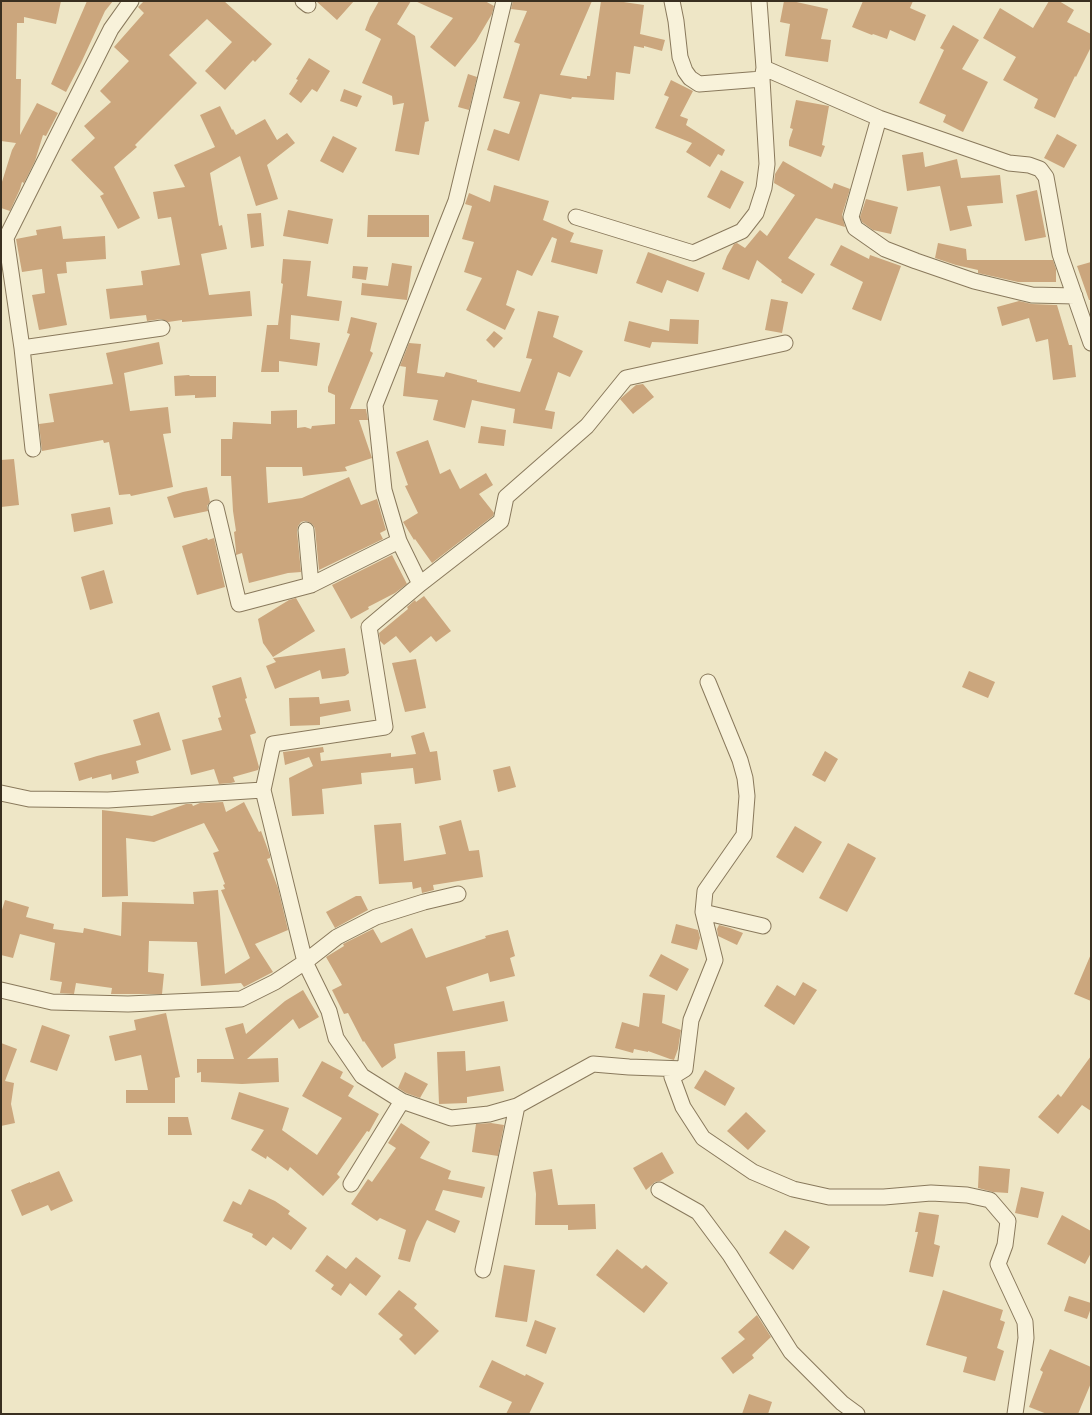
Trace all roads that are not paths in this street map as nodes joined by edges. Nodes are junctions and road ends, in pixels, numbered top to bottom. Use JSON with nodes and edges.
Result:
{"nodes":[{"id":1,"x":131,"y":1,"type":"edge"},
{"id":2,"x":504,"y":1,"type":"edge"},
{"id":3,"x":672,"y":1,"type":"edge"},
{"id":4,"x":759,"y":1,"type":"edge"},
{"id":5,"x":763,"y":74,"type":"junction"},
{"id":6,"x":879,"y":118,"type":"junction"},
{"id":7,"x":576,"y":216,"type":"dead end"},
{"id":8,"x":3,"y":240,"type":"edge"},
{"id":9,"x":1075,"y":296,"type":"junction"},
{"id":10,"x":162,"y":328,"type":"dead end"},
{"id":11,"x":785,"y":343,"type":"dead end"},
{"id":12,"x":1091,"y":343,"type":"edge"},
{"id":13,"x":22,"y":348,"type":"junction"},
{"id":14,"x":33,"y":450,"type":"dead end"},
{"id":15,"x":216,"y":508,"type":"dead end"},
{"id":16,"x":306,"y":530,"type":"dead end"},
{"id":17,"x":400,"y":542,"type":"junction"},
{"id":18,"x":311,"y":584,"type":"junction"},
{"id":19,"x":420,"y":584,"type":"junction"},
{"id":20,"x":708,"y":682,"type":"dead end"},
{"id":21,"x":263,"y":790,"type":"junction"},
{"id":22,"x":1,"y":793,"type":"edge"},
{"id":23,"x":458,"y":894,"type":"dead end"},
{"id":24,"x":703,"y":912,"type":"junction"},
{"id":25,"x":763,"y":926,"type":"dead end"},
{"id":26,"x":305,"y":962,"type":"junction"},
{"id":27,"x":1,"y":990,"type":"edge"},
{"id":28,"x":685,"y":1069,"type":"junction"},
{"id":29,"x":402,"y":1101,"type":"junction"},
{"id":30,"x":517,"y":1106,"type":"junction"},
{"id":31,"x":351,"y":1184,"type":"dead end"},
{"id":32,"x":659,"y":1190,"type":"dead end"},
{"id":33,"x":483,"y":1270,"type":"dead end"},
{"id":34,"x":857,"y":1414,"type":"edge"},
{"id":35,"x":1014,"y":1414,"type":"edge"}],
"edges":[{"from":1,"to":8,"type":"street"},
{"from":2,"to":17,"type":"street"},
{"from":3,"to":5,"type":"street"},
{"from":4,"to":5,"type":"street"},
{"from":5,"to":6,"type":"street"},
{"from":5,"to":7,"type":"street"},
{"from":6,"to":9,"type":"street"},
{"from":6,"to":9,"type":"street"},
{"from":8,"to":13,"type":"street"},
{"from":9,"to":12,"type":"street"},
{"from":10,"to":13,"type":"street"},
{"from":11,"to":19,"type":"street"},
{"from":13,"to":14,"type":"street"},
{"from":15,"to":18,"type":"street"},
{"from":16,"to":18,"type":"street"},
{"from":17,"to":18,"type":"street"},
{"from":17,"to":19,"type":"street"},
{"from":19,"to":21,"type":"street"},
{"from":20,"to":24,"type":"street"},
{"from":21,"to":22,"type":"street"},
{"from":21,"to":26,"type":"street"},
{"from":23,"to":26,"type":"street"},
{"from":24,"to":25,"type":"street"},
{"from":24,"to":28,"type":"street"},
{"from":26,"to":27,"type":"street"},
{"from":26,"to":29,"type":"street"},
{"from":28,"to":30,"type":"street"},
{"from":28,"to":35,"type":"street"},
{"from":29,"to":30,"type":"street"},
{"from":29,"to":31,"type":"street"},
{"from":30,"to":33,"type":"street"},
{"from":32,"to":34,"type":"street"}]}
